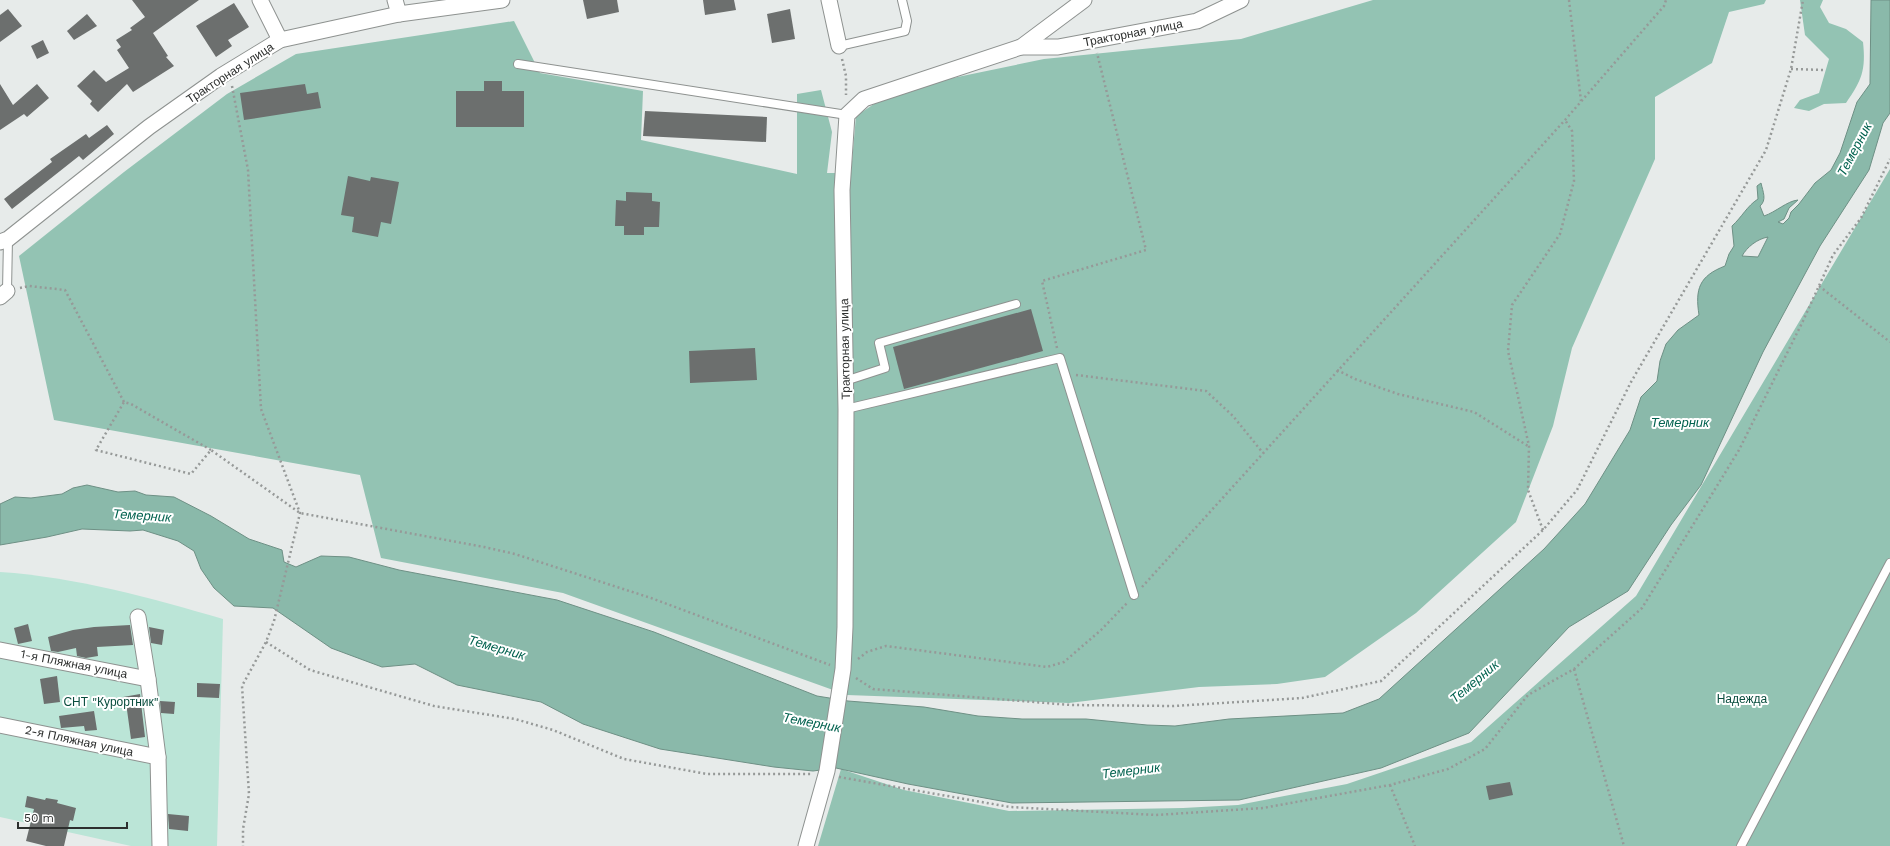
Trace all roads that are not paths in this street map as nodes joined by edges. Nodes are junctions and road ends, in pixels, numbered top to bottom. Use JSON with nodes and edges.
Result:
{"nodes":[{"id":1,"x":260,"y":0,"type":"edge"},
{"id":2,"x":502,"y":0,"type":"edge"},
{"id":3,"x":829,"y":0,"type":"edge"},
{"id":4,"x":902,"y":0,"type":"edge"},
{"id":5,"x":1084,"y":0,"type":"edge"},
{"id":6,"x":1241,"y":0,"type":"edge"},
{"id":7,"x":397,"y":7,"type":"edge"},
{"id":8,"x":280,"y":40,"type":"junction"},
{"id":9,"x":839,"y":46,"type":"joint"},
{"id":10,"x":1021,"y":48,"type":"junction"},
{"id":11,"x":518,"y":64,"type":"dead end"},
{"id":12,"x":847,"y":115,"type":"junction"},
{"id":13,"x":4,"y":240,"type":"edge"},
{"id":14,"x":4,"y":294,"type":"edge"},
{"id":15,"x":1016,"y":304,"type":"dead end"},
{"id":16,"x":845,"y":381,"type":"junction"},
{"id":17,"x":846,"y":409,"type":"junction"},
{"id":18,"x":1890,"y":563,"type":"edge"},
{"id":19,"x":1134,"y":595,"type":"road end"},
{"id":20,"x":138,"y":618,"type":"dead end"},
{"id":21,"x":0,"y":650,"type":"edge"},
{"id":22,"x":148,"y":679,"type":"junction"},
{"id":23,"x":0,"y":725,"type":"edge"},
{"id":24,"x":158,"y":757,"type":"junction"},
{"id":25,"x":160,"y":846,"type":"edge"},
{"id":26,"x":806,"y":846,"type":"edge"},
{"id":27,"x":1741,"y":846,"type":"edge"}],
"edges":[{"from":1,"to":8,"type":"street"},
{"from":2,"to":7,"type":"street","name":"Тракторная улица"},
{"from":3,"to":9,"type":"street"},
{"from":4,"to":9,"type":"lane"},
{"from":5,"to":10,"type":"street","name":"Тракторная улица"},
{"from":6,"to":10,"type":"street","name":"Тракторная улица"},
{"from":7,"to":8,"type":"street","name":"Тракторная улица"},
{"from":8,"to":13,"type":"street","name":"Тракторная улица"},
{"from":10,"to":12,"type":"street","name":"Тракторная улица"},
{"from":11,"to":12,"type":"lane"},
{"from":12,"to":16,"type":"street","name":"Тракторная улица"},
{"from":13,"to":14,"type":"lane"},
{"from":15,"to":16,"type":"lane"},
{"from":16,"to":17,"type":"street","name":"Тракторная улица"},
{"from":17,"to":19,"type":"lane"},
{"from":17,"to":26,"type":"street","name":"Тракторная улица"},
{"from":18,"to":27,"type":"lane"},
{"from":20,"to":22,"type":"street"},
{"from":21,"to":22,"type":"street","name":"1-я Пляжная улица"},
{"from":22,"to":24,"type":"street"},
{"from":23,"to":24,"type":"street","name":"2-я Пляжная улица"},
{"from":24,"to":25,"type":"street"}]}
